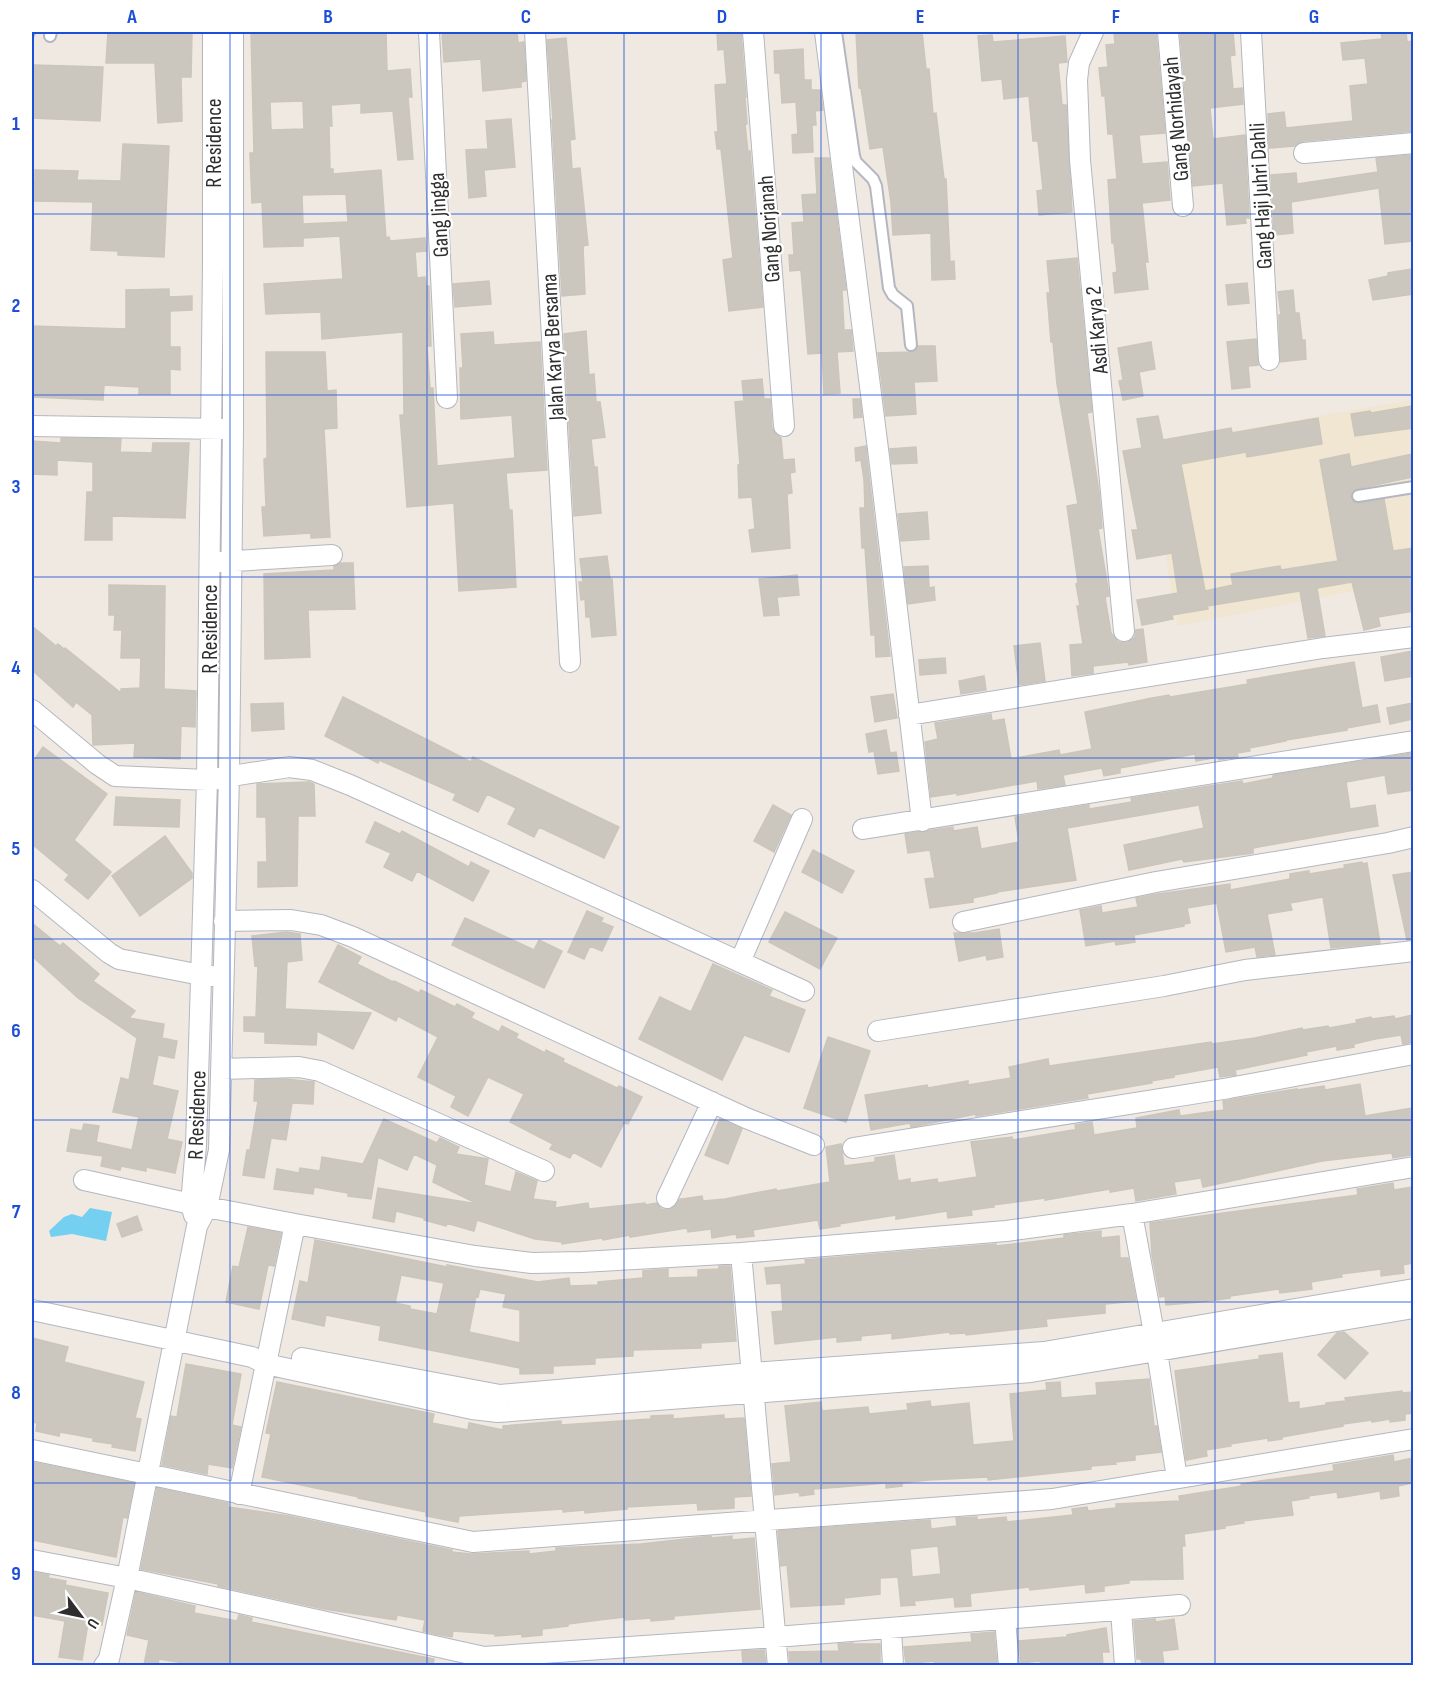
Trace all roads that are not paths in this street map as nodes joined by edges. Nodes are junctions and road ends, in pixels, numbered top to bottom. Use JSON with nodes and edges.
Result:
{"nodes":[{"id":1,"x":213,"y":32,"type":"edge"},
{"id":2,"x":232,"y":32,"type":"edge"},
{"id":3,"x":429,"y":32,"type":"edge"},
{"id":4,"x":437,"y":32,"type":"edge"},
{"id":5,"x":535,"y":32,"type":"edge"},
{"id":6,"x":753,"y":32,"type":"edge"},
{"id":7,"x":825,"y":32,"type":"edge"},
{"id":8,"x":836,"y":32,"type":"edge"},
{"id":9,"x":1093,"y":32,"type":"edge"},
{"id":10,"x":1168,"y":32,"type":"edge"},
{"id":11,"x":1251,"y":32,"type":"edge"},
{"id":12,"x":431,"y":86,"type":"junction"},
{"id":13,"x":1413,"y":143,"type":"edge"},
{"id":14,"x":1304,"y":153,"type":"dead end"},
{"id":15,"x":1183,"y":206,"type":"dead end"},
{"id":16,"x":234,"y":261,"type":"junction"},
{"id":17,"x":213,"y":264,"type":"junction"},
{"id":18,"x":911,"y":345,"type":"dead end"},
{"id":19,"x":1269,"y":360,"type":"dead end"},
{"id":20,"x":447,"y":398,"type":"dead end"},
{"id":21,"x":32,"y":426,"type":"edge"},
{"id":22,"x":784,"y":426,"type":"dead end"},
{"id":23,"x":233,"y":429,"type":"junction"},
{"id":24,"x":211,"y":430,"type":"junction"},
{"id":25,"x":1413,"y":487,"type":"edge"},
{"id":26,"x":1358,"y":496,"type":"dead end"},
{"id":27,"x":332,"y":555,"type":"dead end"},
{"id":28,"x":230,"y":561,"type":"junction"},
{"id":29,"x":209,"y":563,"type":"junction"},
{"id":30,"x":1124,"y":631,"type":"dead end"},
{"id":31,"x":1413,"y":637,"type":"edge"},
{"id":32,"x":570,"y":662,"type":"dead end"},
{"id":33,"x":32,"y":710,"type":"edge"},
{"id":34,"x":909,"y":715,"type":"junction"},
{"id":35,"x":1413,"y":741,"type":"edge"},
{"id":36,"x":229,"y":776,"type":"junction"},
{"id":37,"x":207,"y":780,"type":"junction"},
{"id":38,"x":802,"y":819,"type":"dead end"},
{"id":39,"x":922,"y":821,"type":"junction"},
{"id":40,"x":862,"y":829,"type":"dead end"},
{"id":41,"x":1413,"y":837,"type":"edge"},
{"id":42,"x":32,"y":890,"type":"edge"},
{"id":43,"x":224,"y":921,"type":"junction"},
{"id":44,"x":963,"y":922,"type":"dead end"},
{"id":45,"x":1413,"y":951,"type":"edge"},
{"id":46,"x":740,"y":962,"type":"junction"},
{"id":47,"x":201,"y":975,"type":"junction"},
{"id":48,"x":223,"y":976,"type":"junction"},
{"id":49,"x":804,"y":991,"type":"dead end"},
{"id":50,"x":878,"y":1031,"type":"dead end"},
{"id":51,"x":1413,"y":1054,"type":"edge"},
{"id":52,"x":221,"y":1069,"type":"junction"},
{"id":53,"x":712,"y":1102,"type":"junction"},
{"id":54,"x":814,"y":1145,"type":"dead end"},
{"id":55,"x":853,"y":1148,"type":"dead end"},
{"id":56,"x":1413,"y":1167,"type":"edge"},
{"id":57,"x":544,"y":1170,"type":"dead end"},
{"id":58,"x":84,"y":1180,"type":"dead end"},
{"id":59,"x":667,"y":1198,"type":"dead end"},
{"id":60,"x":199,"y":1205,"type":"junction"},
{"id":61,"x":1132,"y":1214,"type":"junction"},
{"id":62,"x":295,"y":1224,"type":"junction"},
{"id":63,"x":741,"y":1253,"type":"junction"},
{"id":64,"x":1413,"y":1289,"type":"edge"},
{"id":65,"x":1413,"y":1308,"type":"edge"},
{"id":66,"x":32,"y":1310,"type":"edge"},
{"id":67,"x":174,"y":1340,"type":"junction"},
{"id":68,"x":1156,"y":1342,"type":"junction"},
{"id":69,"x":262,"y":1358,"type":"junction"},
{"id":70,"x":753,"y":1382,"type":"junction"},
{"id":71,"x":1413,"y":1439,"type":"edge"},
{"id":72,"x":32,"y":1450,"type":"edge"},
{"id":73,"x":147,"y":1475,"type":"junction"},
{"id":74,"x":1178,"y":1478,"type":"junction"},
{"id":75,"x":239,"y":1494,"type":"junction"},
{"id":76,"x":765,"y":1519,"type":"junction"},
{"id":77,"x":32,"y":1560,"type":"edge"},
{"id":78,"x":127,"y":1578,"type":"junction"},
{"id":79,"x":1180,"y":1605,"type":"dead end"},
{"id":80,"x":1121,"y":1610,"type":"junction"},
{"id":81,"x":1005,"y":1619,"type":"junction"},
{"id":82,"x":891,"y":1628,"type":"junction"},
{"id":83,"x":776,"y":1637,"type":"junction"},
{"id":84,"x":484,"y":1661,"type":"edge"},
{"id":85,"x":109,"y":1663,"type":"edge"},
{"id":86,"x":778,"y":1665,"type":"edge"},
{"id":87,"x":893,"y":1665,"type":"edge"},
{"id":88,"x":1009,"y":1665,"type":"edge"},
{"id":89,"x":1125,"y":1665,"type":"edge"}],
"edges":[{"from":1,"to":17,"type":"street","name":"R Residence"},
{"from":2,"to":16,"type":"street"},
{"from":3,"to":12,"type":"street","name":"Gang Jingga"},
{"from":4,"to":12,"type":"lane"},
{"from":5,"to":32,"type":"street","name":"Jalan Karya Bersama"},
{"from":6,"to":22,"type":"street","name":"Gang Norjanah"},
{"from":7,"to":34,"type":"street"},
{"from":8,"to":18,"type":"lane"},
{"from":9,"to":30,"type":"street","name":"Asdi Karya 2"},
{"from":10,"to":15,"type":"street","name":"Gang Norhidayah"},
{"from":11,"to":19,"type":"street","name":"Gang Haji Juhri Dahli"},
{"from":12,"to":20,"type":"street","name":"Gang Jingga"},
{"from":13,"to":14,"type":"street"},
{"from":16,"to":17,"type":"street"},
{"from":16,"to":23,"type":"street"},
{"from":17,"to":24,"type":"street","name":"R Residence"},
{"from":21,"to":24,"type":"street"},
{"from":23,"to":24,"type":"street"},
{"from":23,"to":28,"type":"street"},
{"from":24,"to":29,"type":"street","name":"R Residence"},
{"from":25,"to":26,"type":"lane"},
{"from":27,"to":28,"type":"street"},
{"from":28,"to":29,"type":"street"},
{"from":28,"to":36,"type":"street"},
{"from":29,"to":37,"type":"street","name":"R Residence"},
{"from":31,"to":34,"type":"street"},
{"from":33,"to":37,"type":"street"},
{"from":34,"to":39,"type":"street"},
{"from":35,"to":39,"type":"street"},
{"from":36,"to":37,"type":"street"},
{"from":36,"to":43,"type":"street"},
{"from":36,"to":46,"type":"street"},
{"from":37,"to":47,"type":"street","name":"R Residence"},
{"from":38,"to":46,"type":"street"},
{"from":39,"to":40,"type":"street"},
{"from":41,"to":44,"type":"street"},
{"from":42,"to":47,"type":"street"},
{"from":43,"to":48,"type":"street"},
{"from":43,"to":53,"type":"street"},
{"from":45,"to":50,"type":"street"},
{"from":46,"to":49,"type":"street"},
{"from":47,"to":48,"type":"street"},
{"from":47,"to":60,"type":"street","name":"R Residence"},
{"from":48,"to":52,"type":"street"},
{"from":51,"to":55,"type":"street"},
{"from":52,"to":57,"type":"street"},
{"from":52,"to":60,"type":"street"},
{"from":53,"to":54,"type":"street"},
{"from":53,"to":59,"type":"street"},
{"from":56,"to":61,"type":"street"},
{"from":58,"to":60,"type":"street"},
{"from":60,"to":62,"type":"street"},
{"from":60,"to":67,"type":"street"},
{"from":61,"to":63,"type":"street"},
{"from":61,"to":68,"type":"street"},
{"from":62,"to":63,"type":"street"},
{"from":62,"to":69,"type":"street"},
{"from":63,"to":70,"type":"street"},
{"from":64,"to":68,"type":"street"},
{"from":65,"to":68,"type":"street"},
{"from":66,"to":67,"type":"street"},
{"from":67,"to":69,"type":"street"},
{"from":67,"to":73,"type":"street"},
{"from":68,"to":70,"type":"street"},
{"from":68,"to":74,"type":"street"},
{"from":69,"to":70,"type":"street"},
{"from":69,"to":75,"type":"street"},
{"from":70,"to":76,"type":"street"},
{"from":71,"to":74,"type":"street"},
{"from":72,"to":73,"type":"street"},
{"from":73,"to":75,"type":"street"},
{"from":73,"to":78,"type":"street"},
{"from":74,"to":76,"type":"street"},
{"from":75,"to":76,"type":"street"},
{"from":76,"to":83,"type":"street"},
{"from":77,"to":78,"type":"street"},
{"from":78,"to":84,"type":"street"},
{"from":78,"to":85,"type":"street"},
{"from":79,"to":80,"type":"street"},
{"from":80,"to":81,"type":"street"},
{"from":80,"to":89,"type":"street"},
{"from":81,"to":82,"type":"street"},
{"from":81,"to":88,"type":"street"},
{"from":82,"to":83,"type":"street"},
{"from":82,"to":87,"type":"street"},
{"from":83,"to":84,"type":"street"},
{"from":83,"to":86,"type":"street"}]}
